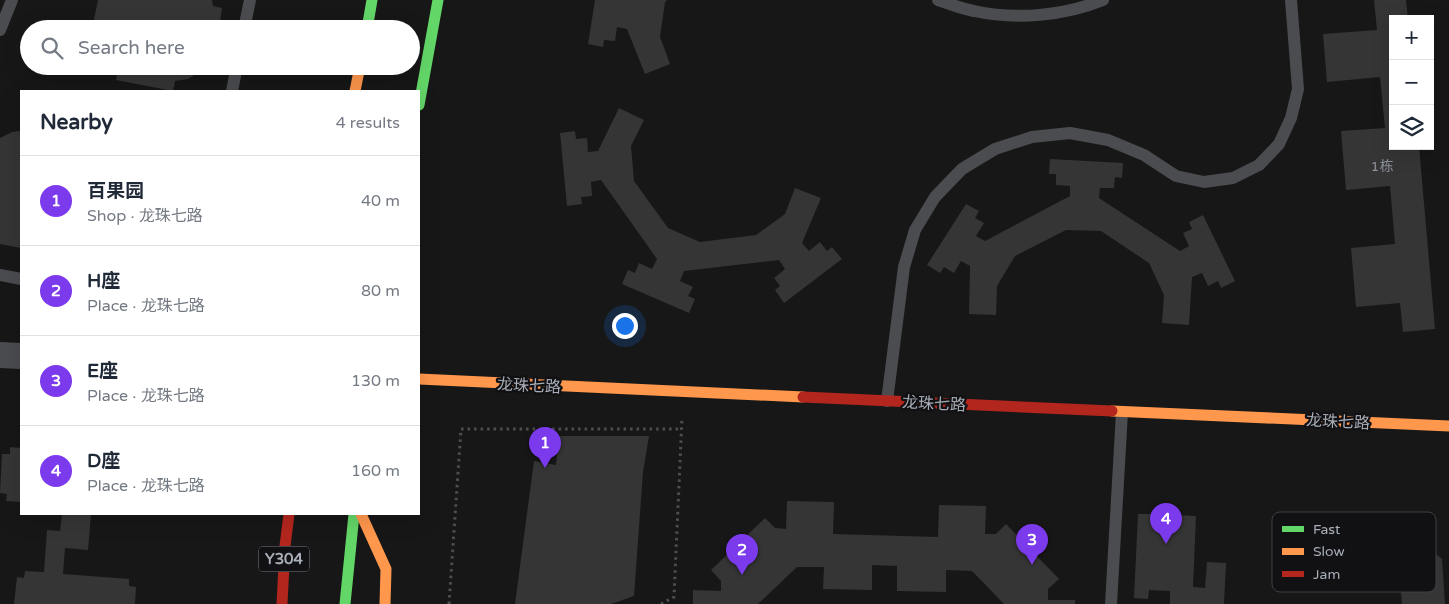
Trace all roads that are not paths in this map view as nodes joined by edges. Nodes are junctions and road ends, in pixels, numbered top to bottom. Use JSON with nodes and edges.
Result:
{"nodes":[{"id":1,"x":12,"y":0,"type":"edge"},
{"id":2,"x":250,"y":0,"type":"edge"},
{"id":3,"x":372,"y":0,"type":"edge"},
{"id":4,"x":438,"y":0,"type":"edge"},
{"id":5,"x":938,"y":0,"type":"edge"},
{"id":6,"x":1103,"y":0,"type":"edge"},
{"id":7,"x":1291,"y":0,"type":"edge"},
{"id":8,"x":246,"y":20,"type":"edge"},
{"id":9,"x":369,"y":20,"type":"edge"},
{"id":10,"x":0,"y":30,"type":"edge"},
{"id":11,"x":235,"y":75,"type":"edge"},
{"id":12,"x":358,"y":75,"type":"edge"},
{"id":13,"x":232,"y":90,"type":"edge"},
{"id":14,"x":355,"y":90,"type":"edge"},
{"id":15,"x":420,"y":99,"type":"edge"},
{"id":16,"x":0,"y":275,"type":"edge"},
{"id":17,"x":20,"y":279,"type":"edge"},
{"id":18,"x":0,"y":355,"type":"edge"},
{"id":19,"x":20,"y":356,"type":"edge"},
{"id":20,"x":420,"y":379,"type":"edge"},
{"id":21,"x":887,"y":401,"type":"junction"},
{"id":22,"x":1122,"y":412,"type":"junction"},
{"id":23,"x":1449,"y":426,"type":"edge"},
{"id":24,"x":289,"y":515,"type":"edge"},
{"id":25,"x":354,"y":515,"type":"edge"},
{"id":26,"x":361,"y":515,"type":"edge"},
{"id":27,"x":282,"y":604,"type":"edge"},
{"id":28,"x":345,"y":604,"type":"edge"},
{"id":29,"x":385,"y":604,"type":"edge"},
{"id":30,"x":1111,"y":604,"type":"edge"}],
"edges":[{"from":1,"to":10,"type":"lane"},
{"from":2,"to":8,"type":"lane"},
{"from":3,"to":9,"type":"street"},
{"from":4,"to":15,"type":"street"},
{"from":5,"to":6,"type":"lane"},
{"from":7,"to":21,"type":"lane"},
{"from":11,"to":13,"type":"lane"},
{"from":12,"to":14,"type":"street"},
{"from":16,"to":17,"type":"lane"},
{"from":18,"to":19,"type":"street"},
{"from":20,"to":21,"type":"street","name":"龙珠七路"},
{"from":21,"to":22,"type":"street","name":"龙珠七路"},
{"from":22,"to":23,"type":"street","name":"龙珠七路"},
{"from":22,"to":30,"type":"lane"},
{"from":24,"to":27,"type":"street","number":"Y304"},
{"from":25,"to":28,"type":"street"},
{"from":26,"to":29,"type":"street"}]}
